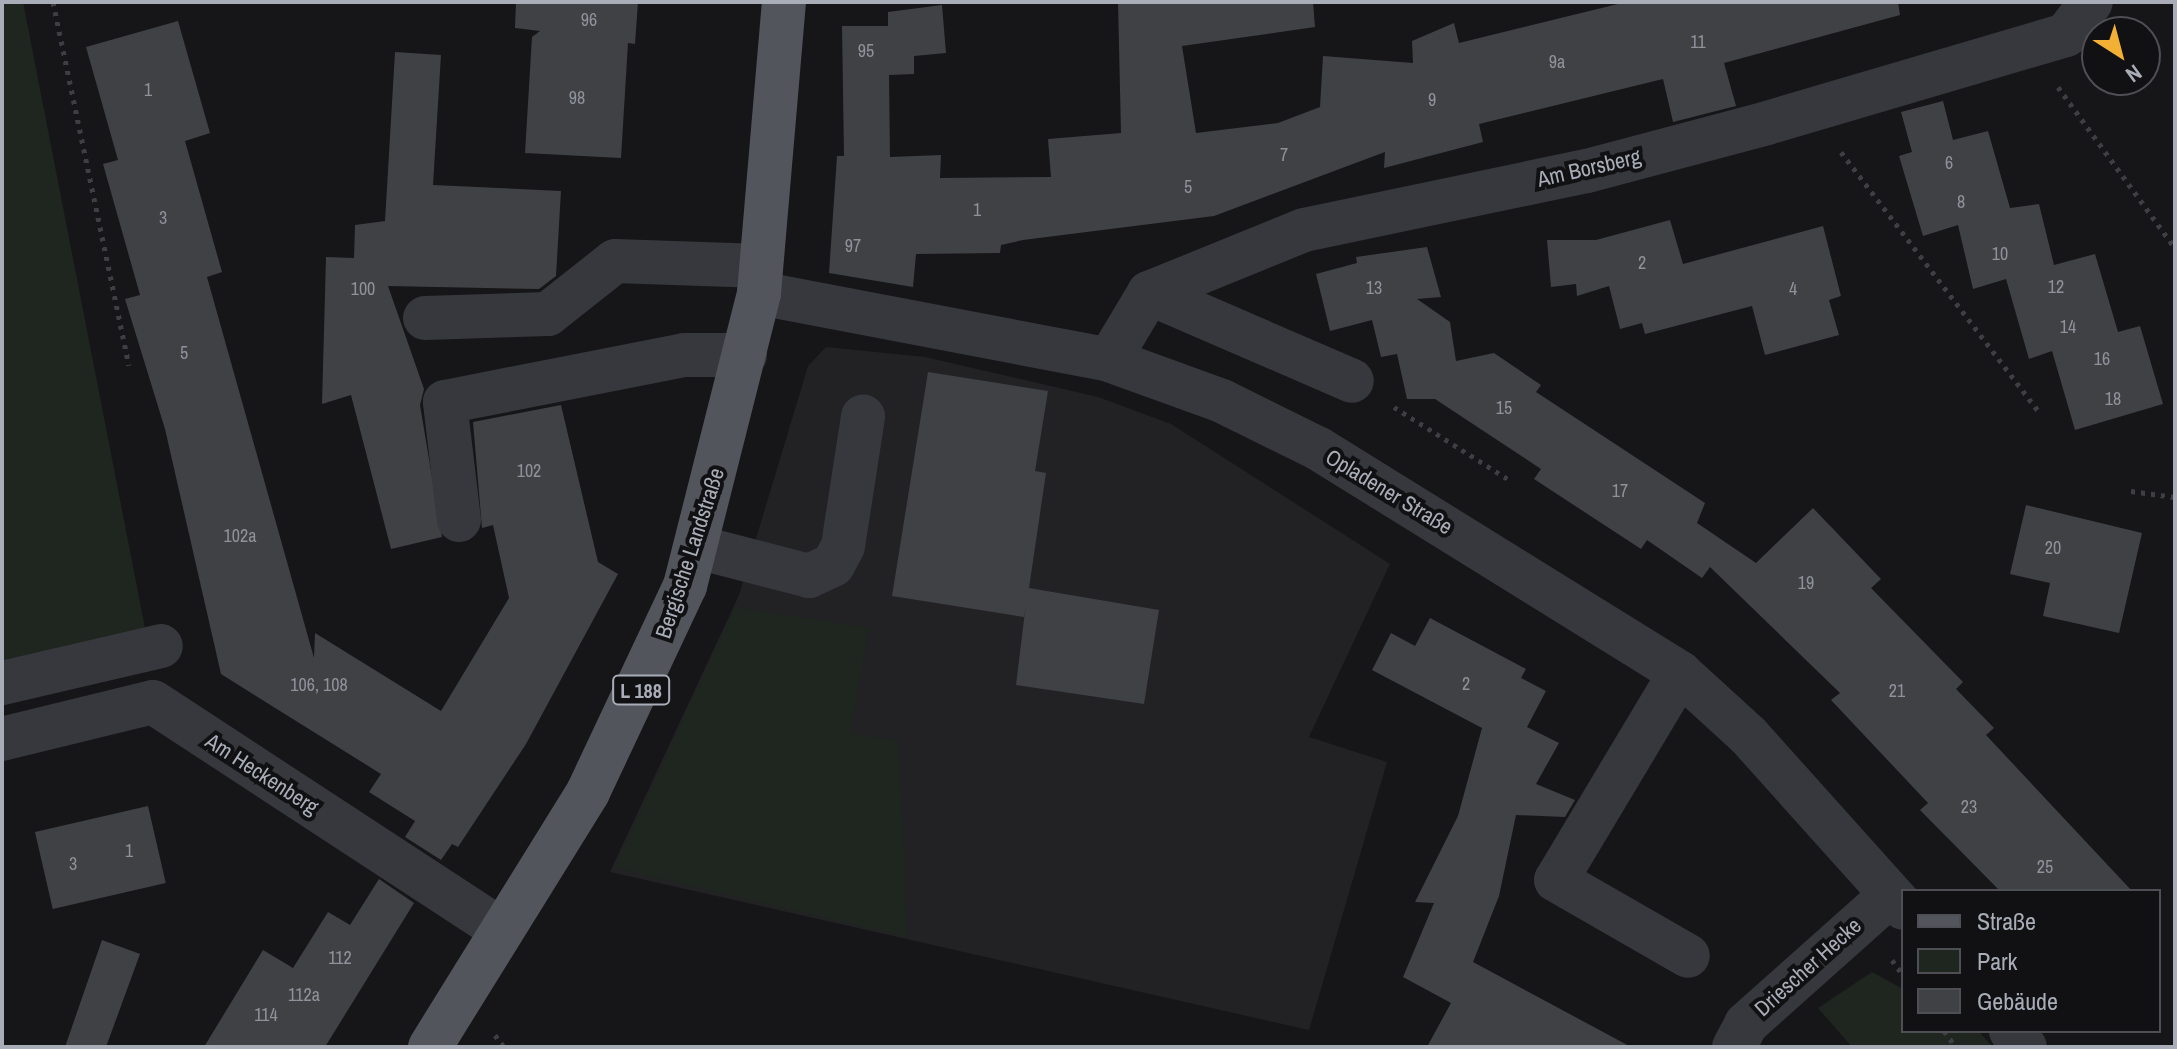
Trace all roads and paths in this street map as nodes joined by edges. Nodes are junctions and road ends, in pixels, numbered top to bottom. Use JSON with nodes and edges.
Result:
{"nodes":[{"id":1,"x":53,"y":2,"type":"edge"},
{"id":2,"x":784,"y":2,"type":"edge"},
{"id":3,"x":2091,"y":2,"type":"edge"},
{"id":4,"x":2028,"y":45,"type":"junction"},
{"id":5,"x":1809,"y":110,"type":"junction"},
{"id":6,"x":2175,"y":248,"type":"edge"},
{"id":7,"x":760,"y":280,"type":"junction"},
{"id":8,"x":1149,"y":293,"type":"junction"},
{"id":9,"x":425,"y":318,"type":"dead end"},
{"id":10,"x":745,"y":355,"type":"junction"},
{"id":11,"x":1109,"y":360,"type":"junction"},
{"id":12,"x":129,"y":365,"type":"dead end"},
{"id":13,"x":1352,"y":381,"type":"joint"},
{"id":14,"x":2039,"y":412,"type":"dead end"},
{"id":15,"x":863,"y":417,"type":"dead end"},
{"id":16,"x":1511,"y":481,"type":"dead end"},
{"id":17,"x":2131,"y":491,"type":"dead end"},
{"id":18,"x":2175,"y":497,"type":"edge"},
{"id":19,"x":459,"y":520,"type":"dead end"},
{"id":20,"x":697,"y":547,"type":"junction"},
{"id":21,"x":161,"y":646,"type":"dead end"},
{"id":22,"x":1680,"y":673,"type":"junction"},
{"id":23,"x":2,"y":683,"type":"edge"},
{"id":24,"x":2,"y":739,"type":"edge"},
{"id":25,"x":1897,"y":902,"type":"edge"},
{"id":26,"x":502,"y":930,"type":"junction"},
{"id":27,"x":1688,"y":956,"type":"dead end"},
{"id":28,"x":430,"y":1047,"type":"edge"},
{"id":29,"x":1734,"y":1047,"type":"edge"}],
"edges":[{"from":1,"to":12,"type":"path"},
{"from":2,"to":7,"type":"main road","name":"Bergische Landstraße","number":"L 188"},
{"from":3,"to":4,"type":"street","name":"Am Borsberg"},
{"from":4,"to":5,"type":"street","name":"Am Borsberg"},
{"from":4,"to":6,"type":"path"},
{"from":5,"to":8,"type":"street","name":"Am Borsberg"},
{"from":5,"to":14,"type":"path"},
{"from":7,"to":9,"type":"street","name":"Opladener Straße"},
{"from":7,"to":10,"type":"main road","name":"Bergische Landstraße","number":"L 188"},
{"from":7,"to":11,"type":"street","name":"Opladener Straße"},
{"from":8,"to":11,"type":"street"},
{"from":8,"to":13,"type":"street"},
{"from":10,"to":19,"type":"street"},
{"from":10,"to":20,"type":"main road","name":"Bergische Landstraße","number":"L 188"},
{"from":11,"to":22,"type":"street","name":"Opladener Straße"},
{"from":13,"to":16,"type":"path"},
{"from":15,"to":20,"type":"street"},
{"from":17,"to":18,"type":"path"},
{"from":20,"to":26,"type":"main road","name":"Bergische Landstraße","number":"L 188"},
{"from":21,"to":23,"type":"street"},
{"from":22,"to":25,"type":"street","name":"Opladener Straße"},
{"from":22,"to":27,"type":"street"},
{"from":24,"to":26,"type":"street","name":"Am Heckenberg"},
{"from":25,"to":29,"type":"street","name":"Driescher Hecke"},
{"from":26,"to":28,"type":"main road","name":"Bergische Landstraße","number":"L 188"}]}
